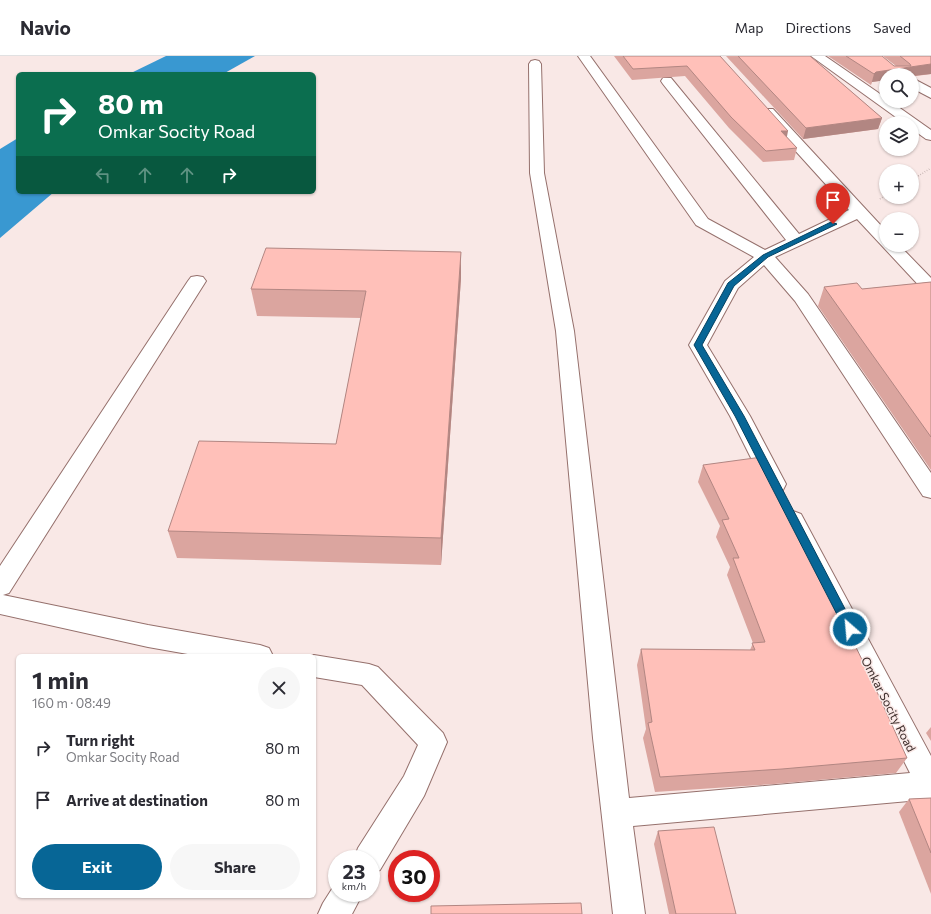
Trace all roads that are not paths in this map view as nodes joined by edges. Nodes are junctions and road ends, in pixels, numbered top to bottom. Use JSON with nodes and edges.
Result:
{"nodes":[{"id":1,"x":584,"y":56,"type":"edge"},
{"id":2,"x":817,"y":56,"type":"edge"},
{"id":3,"x":534,"y":64,"type":"dead end"},
{"id":4,"x":667,"y":81,"type":"edge"},
{"id":5,"x":919,"y":86,"type":"edge"},
{"id":6,"x":931,"y":94,"type":"edge"},
{"id":7,"x":759,"y":102,"type":"edge"},
{"id":8,"x":931,"y":136,"type":"edge"},
{"id":9,"x":858,"y":212,"type":"junction"},
{"id":10,"x":879,"y":234,"type":"edge"},
{"id":11,"x":796,"y":241,"type":"junction"},
{"id":12,"x":897,"y":252,"type":"edge"},
{"id":13,"x":765,"y":256,"type":"junction"},
{"id":14,"x":197,"y":281,"type":"dead end"},
{"id":15,"x":931,"y":288,"type":"edge"},
{"id":16,"x":931,"y":490,"type":"edge"},
{"id":17,"x":0,"y":586,"type":"edge"},
{"id":18,"x":0,"y":604,"type":"edge"},
{"id":19,"x":249,"y":654,"type":"edge"},
{"id":20,"x":316,"y":666,"type":"edge"},
{"id":21,"x":616,"y":813,"type":"junction"},
{"id":22,"x":374,"y":850,"type":"edge"},
{"id":23,"x":341,"y":902,"type":"edge"},
{"id":24,"x":334,"y":914,"type":"edge"},
{"id":25,"x":629,"y":914,"type":"edge"}],
"edges":[{"from":1,"to":13,"type":"street"},
{"from":2,"to":8,"type":"street"},
{"from":3,"to":21,"type":"street"},
{"from":4,"to":11,"type":"street"},
{"from":5,"to":6,"type":"street"},
{"from":7,"to":9,"type":"street"},
{"from":9,"to":10,"type":"street"},
{"from":9,"to":11,"type":"street","name":"Omkar Socity Road"},
{"from":11,"to":13,"type":"street","name":"Omkar Socity Road"},
{"from":12,"to":15,"type":"street"},
{"from":13,"to":16,"type":"street"},
{"from":13,"to":21,"type":"street","name":"Omkar Socity Road"},
{"from":14,"to":17,"type":"street"},
{"from":18,"to":19,"type":"street"},
{"from":20,"to":22,"type":"street"},
{"from":21,"to":25,"type":"street"},
{"from":23,"to":24,"type":"street"}]}
